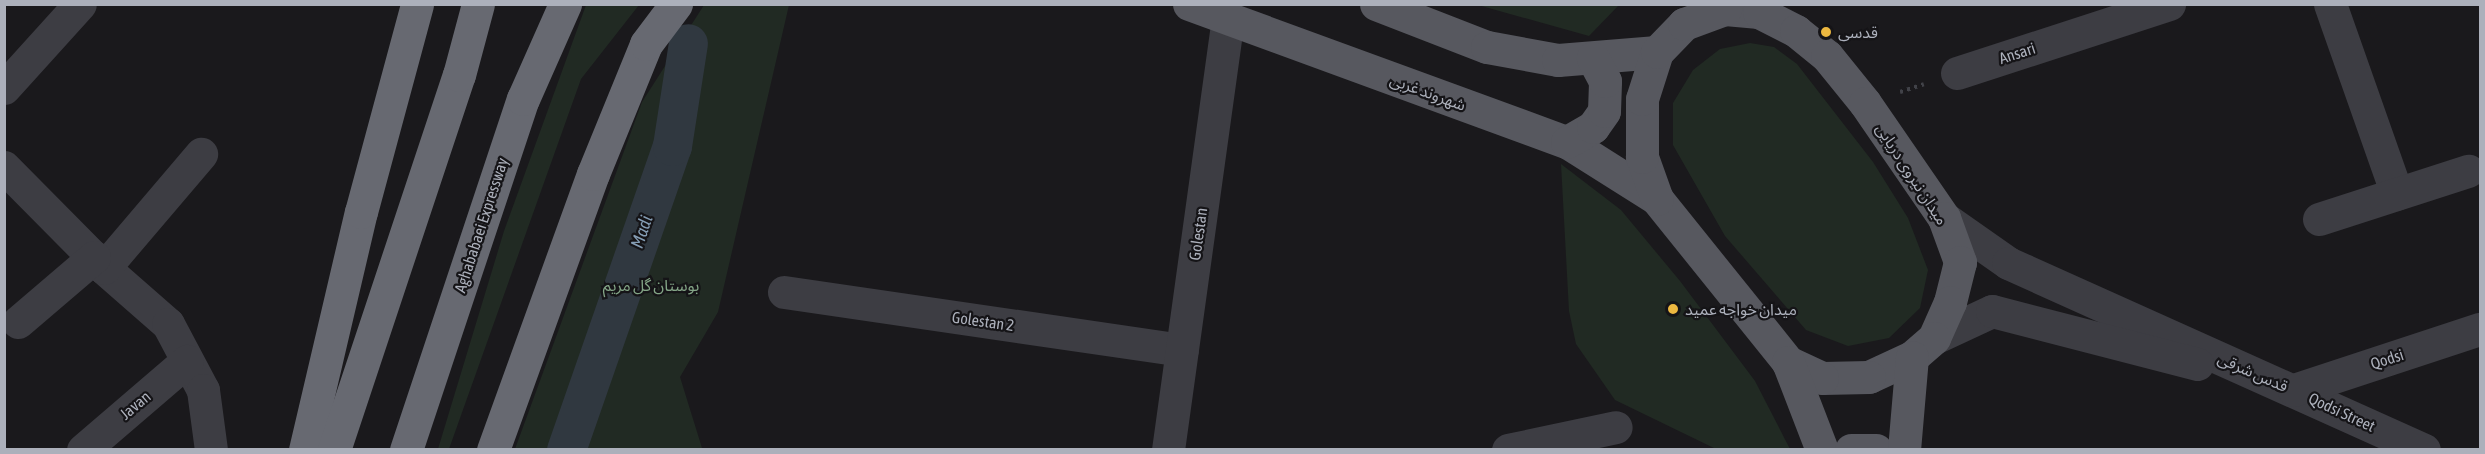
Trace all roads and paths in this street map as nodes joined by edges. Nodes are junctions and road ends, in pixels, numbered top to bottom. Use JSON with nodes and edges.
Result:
{"nodes":[{"id":1,"x":80,"y":4,"type":"edge"},
{"id":2,"x":417,"y":4,"type":"edge"},
{"id":3,"x":478,"y":4,"type":"edge"},
{"id":4,"x":565,"y":4,"type":"edge"},
{"id":5,"x":676,"y":4,"type":"edge"},
{"id":6,"x":1189,"y":4,"type":"edge"},
{"id":7,"x":1376,"y":4,"type":"edge"},
{"id":8,"x":2169,"y":4,"type":"edge"},
{"id":9,"x":2330,"y":4,"type":"edge"},
{"id":10,"x":1685,"y":14,"type":"edge"},
{"id":11,"x":1793,"y":18,"type":"edge"},
{"id":12,"x":1227,"y":19,"type":"junction"},
{"id":13,"x":1657,"y":52,"type":"junction"},
{"id":14,"x":1593,"y":58,"type":"junction"},
{"id":15,"x":1958,"y":72,"type":"joint"},
{"id":16,"x":4,"y":88,"type":"edge"},
{"id":17,"x":1865,"y":103,"type":"junction"},
{"id":18,"x":1567,"y":142,"type":"junction"},
{"id":19,"x":201,"y":154,"type":"dead end"},
{"id":20,"x":4,"y":166,"type":"edge"},
{"id":21,"x":2468,"y":171,"type":"dead end"},
{"id":22,"x":2397,"y":194,"type":"junction"},
{"id":23,"x":1657,"y":200,"type":"junction"},
{"id":24,"x":1944,"y":218,"type":"junction"},
{"id":25,"x":2319,"y":219,"type":"dead end"},
{"id":26,"x":99,"y":262,"type":"junction"},
{"id":27,"x":783,"y":292,"type":"dead end"},
{"id":28,"x":18,"y":322,"type":"dead end"},
{"id":29,"x":2481,"y":329,"type":"edge"},
{"id":30,"x":1923,"y":348,"type":"junction"},
{"id":31,"x":1182,"y":350,"type":"junction"},
{"id":32,"x":187,"y":361,"type":"junction"},
{"id":33,"x":1788,"y":362,"type":"junction"},
{"id":34,"x":2294,"y":390,"type":"junction"},
{"id":35,"x":1616,"y":427,"type":"dead end"},
{"id":36,"x":83,"y":450,"type":"edge"},
{"id":37,"x":211,"y":450,"type":"edge"},
{"id":38,"x":305,"y":450,"type":"edge"},
{"id":39,"x":334,"y":450,"type":"edge"},
{"id":40,"x":406,"y":450,"type":"edge"},
{"id":41,"x":493,"y":450,"type":"edge"},
{"id":42,"x":1168,"y":450,"type":"edge"},
{"id":43,"x":1508,"y":450,"type":"edge"},
{"id":44,"x":1822,"y":450,"type":"edge"},
{"id":45,"x":1851,"y":450,"type":"edge"},
{"id":46,"x":1876,"y":450,"type":"edge"},
{"id":47,"x":1904,"y":450,"type":"edge"},
{"id":48,"x":2424,"y":450,"type":"edge"}],
"edges":[{"from":1,"to":16,"type":"street"},
{"from":2,"to":38,"type":"highway"},
{"from":3,"to":39,"type":"highway"},
{"from":4,"to":40,"type":"highway","name":"Aghababaei Expressway"},
{"from":5,"to":41,"type":"highway"},
{"from":6,"to":12,"type":"main road","name":"شهروند غربی"},
{"from":7,"to":14,"type":"main road"},
{"from":8,"to":15,"type":"street","name":"Ansari"},
{"from":9,"to":22,"type":"street"},
{"from":10,"to":11,"type":"main road","name":"میدان نیروی دریایی"},
{"from":10,"to":13,"type":"main road","name":"میدان نیروی دریایی"},
{"from":11,"to":17,"type":"main road","name":"میدان نیروی دریایی"},
{"from":12,"to":18,"type":"main road","name":"شهروند غربی"},
{"from":12,"to":31,"type":"street","name":"Golestan"},
{"from":13,"to":14,"type":"main road"},
{"from":13,"to":23,"type":"main road","name":"میدان نیروی دریایی"},
{"from":14,"to":18,"type":"main road"},
{"from":15,"to":17,"type":"path"},
{"from":17,"to":24,"type":"main road","name":"میدان نیروی دریایی"},
{"from":18,"to":23,"type":"main road","name":"شهروند غربی"},
{"from":19,"to":26,"type":"street"},
{"from":20,"to":26,"type":"street"},
{"from":21,"to":22,"type":"street"},
{"from":22,"to":25,"type":"street"},
{"from":23,"to":33,"type":"main road","name":"میدان نیروی دریایی"},
{"from":24,"to":30,"type":"main road","name":"میدان نیروی دریایی"},
{"from":24,"to":34,"type":"street","name":"قدس شرقی"},
{"from":26,"to":28,"type":"street"},
{"from":26,"to":32,"type":"street"},
{"from":27,"to":31,"type":"street","name":"Golestan 2"},
{"from":29,"to":34,"type":"street","name":"Qodsi"},
{"from":30,"to":33,"type":"main road","name":"میدان نیروی دریایی"},
{"from":30,"to":34,"type":"street","name":"قدس شرقی"},
{"from":30,"to":47,"type":"main road"},
{"from":31,"to":42,"type":"street","name":"Golestan"},
{"from":32,"to":36,"type":"street","name":"Javan"},
{"from":32,"to":37,"type":"street"},
{"from":33,"to":44,"type":"main road"},
{"from":34,"to":48,"type":"street","name":"Qodsi Street"},
{"from":35,"to":43,"type":"street"},
{"from":45,"to":46,"type":"main road"}]}
